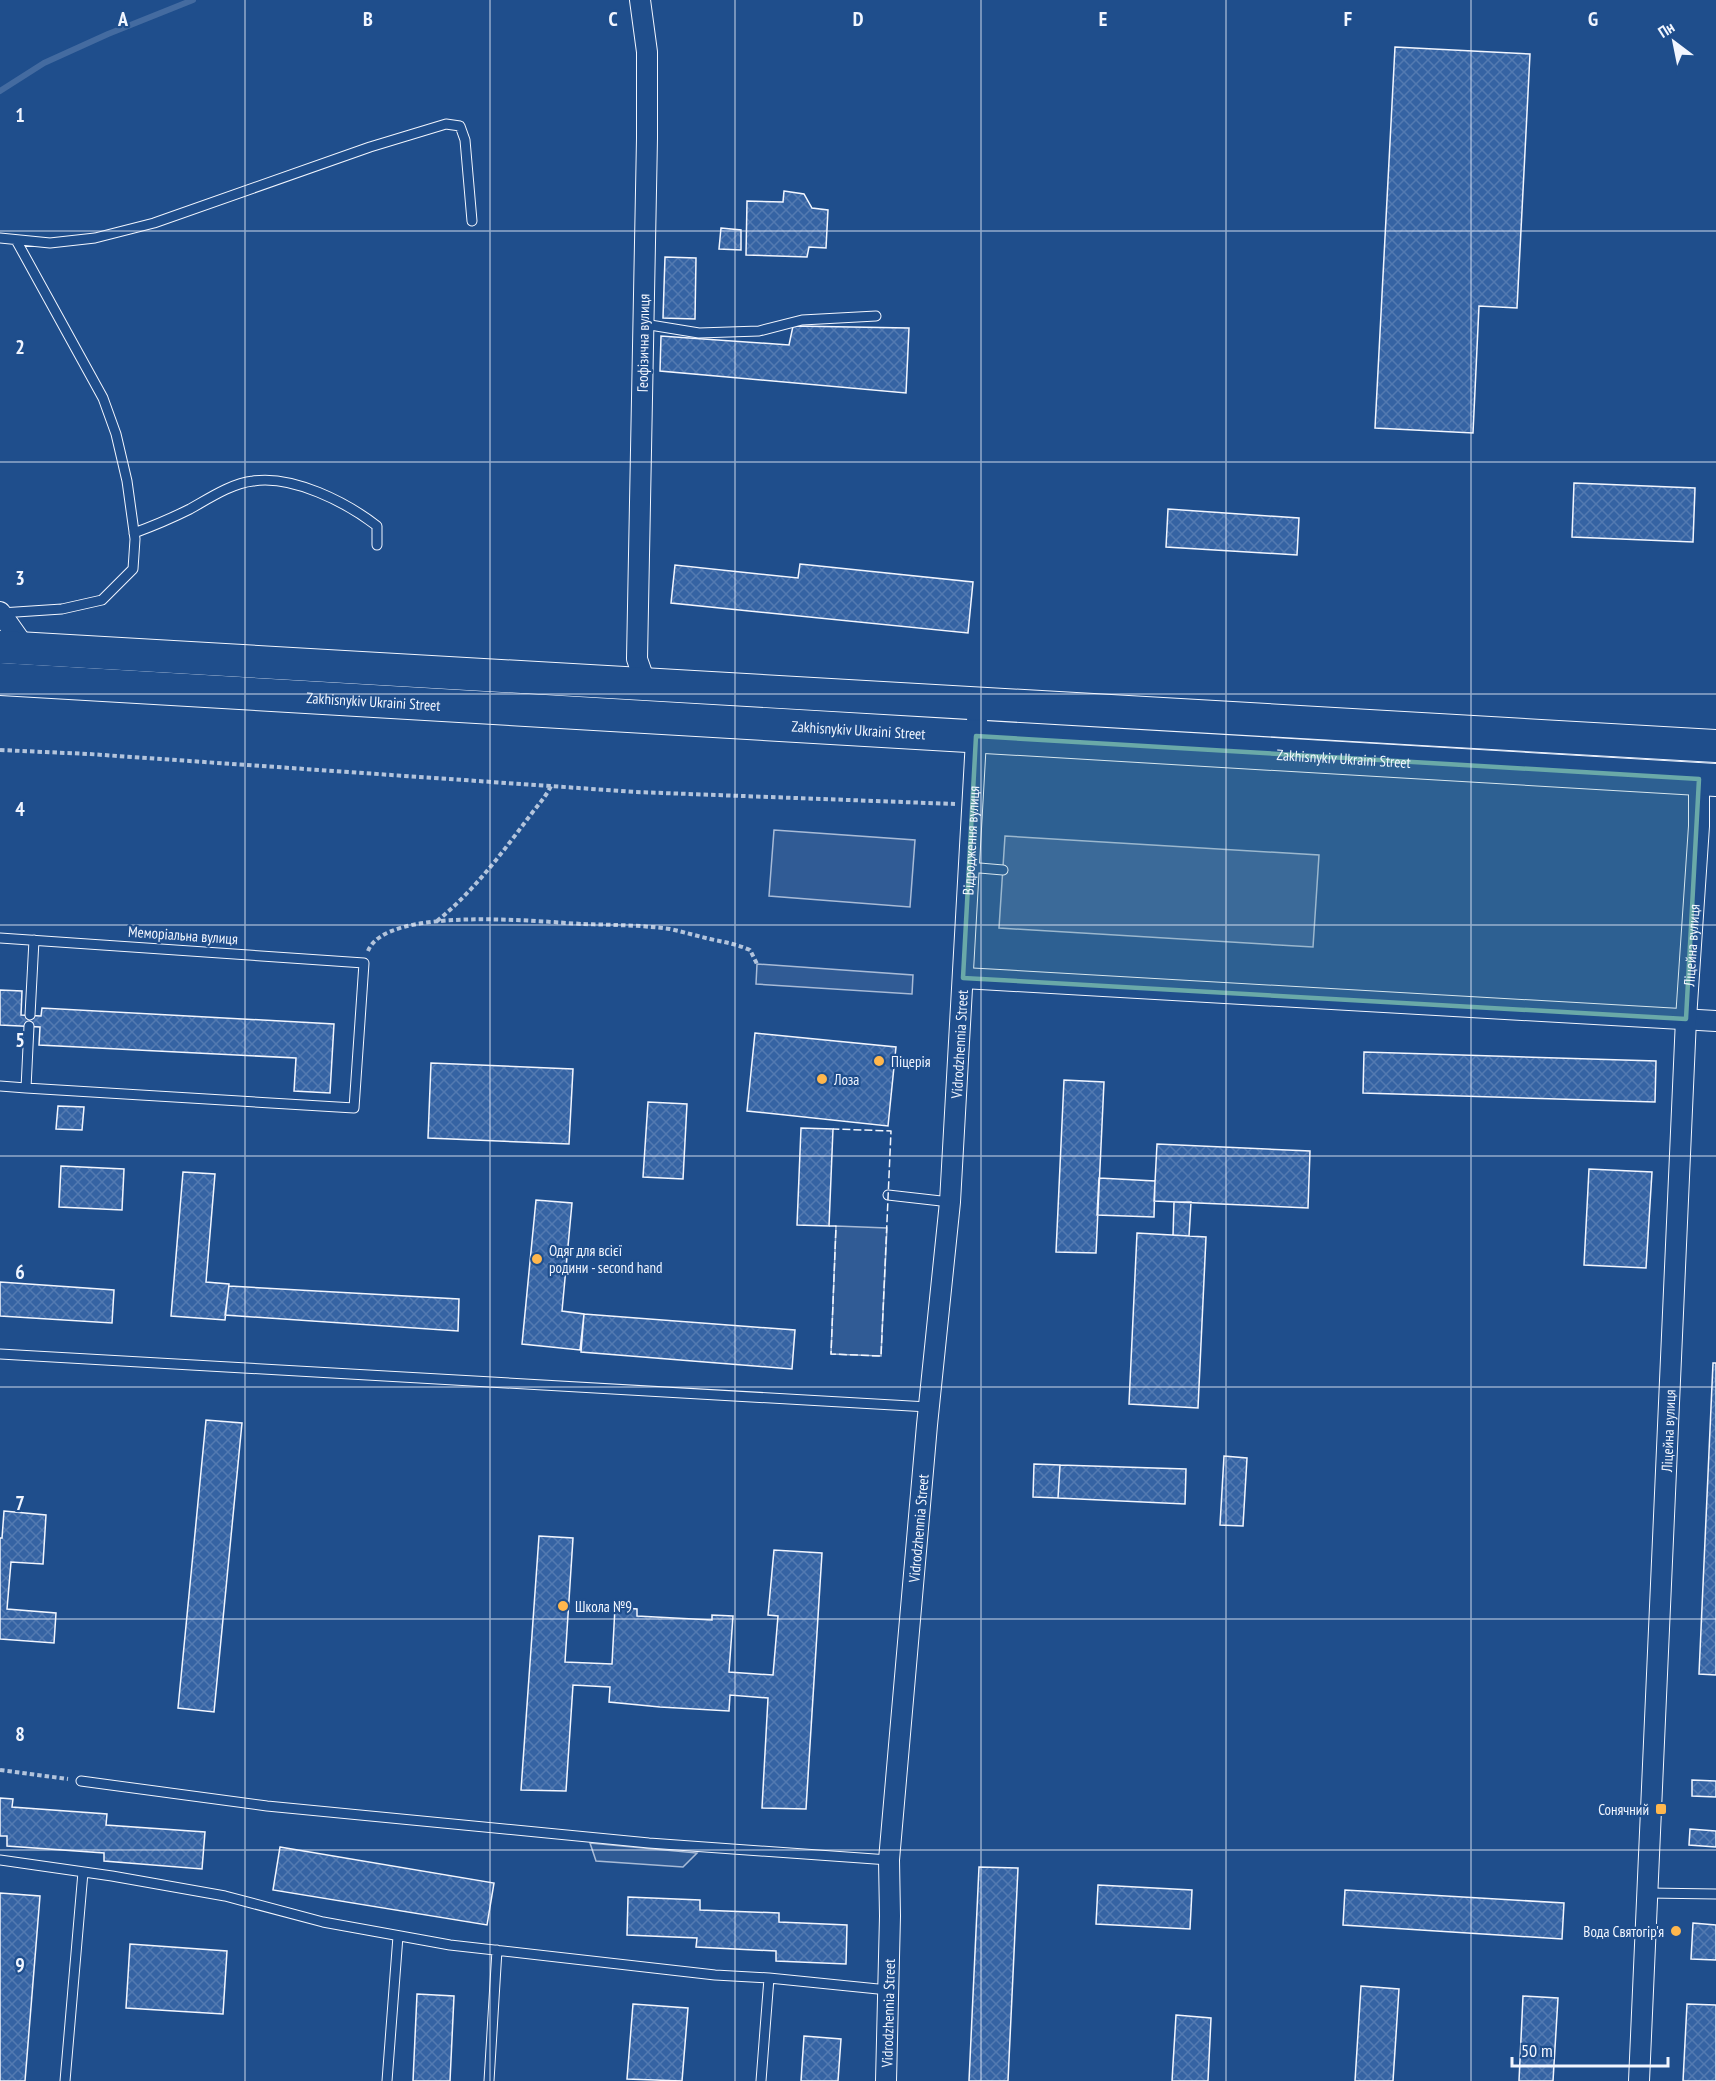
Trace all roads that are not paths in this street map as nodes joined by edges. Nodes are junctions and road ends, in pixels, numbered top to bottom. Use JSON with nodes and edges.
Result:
{"nodes":[{"id":1,"x":640,"y":0,"type":"edge"},
{"id":2,"x":472,"y":221,"type":"dead end"},
{"id":3,"x":0,"y":238,"type":"edge"},
{"id":4,"x":16,"y":240,"type":"junction"},
{"id":5,"x":876,"y":316,"type":"dead end"},
{"id":6,"x":643,"y":323,"type":"junction"},
{"id":7,"x":134,"y":533,"type":"junction"},
{"id":8,"x":377,"y":545,"type":"dead end"},
{"id":9,"x":0,"y":612,"type":"edge"},
{"id":10,"x":13,"y":648,"type":"edge"},
{"id":11,"x":0,"y":679,"type":"edge"},
{"id":12,"x":646,"y":685,"type":"junction"},
{"id":13,"x":978,"y":704,"type":"junction"},
{"id":14,"x":976,"y":736,"type":"junction"},
{"id":15,"x":1716,"y":746,"type":"edge"},
{"id":16,"x":1708,"y":780,"type":"edge"},
{"id":17,"x":968,"y":867,"type":"junction"},
{"id":18,"x":1003,"y":870,"type":"dead end"},
{"id":19,"x":0,"y":938,"type":"edge"},
{"id":20,"x":34,"y":940,"type":"junction"},
{"id":21,"x":963,"y":978,"type":"junction"},
{"id":22,"x":30,"y":1016,"type":"dead end"},
{"id":23,"x":1686,"y":1020,"type":"junction"},
{"id":24,"x":1716,"y":1021,"type":"edge"},
{"id":25,"x":29,"y":1026,"type":"dead end"},
{"id":26,"x":0,"y":1086,"type":"edge"},
{"id":27,"x":26,"y":1088,"type":"junction"},
{"id":28,"x":888,"y":1195,"type":"dead end"},
{"id":29,"x":950,"y":1202,"type":"junction"},
{"id":30,"x":0,"y":1354,"type":"edge"},
{"id":31,"x":928,"y":1407,"type":"junction"},
{"id":32,"x":81,"y":1780,"type":"road end"},
{"id":33,"x":0,"y":1860,"type":"edge"},
{"id":34,"x":889,"y":1860,"type":"junction"},
{"id":35,"x":83,"y":1872,"type":"junction"},
{"id":36,"x":1648,"y":1893,"type":"junction"},
{"id":37,"x":1716,"y":1894,"type":"edge"},
{"id":38,"x":398,"y":1936,"type":"junction"},
{"id":39,"x":497,"y":1950,"type":"junction"},
{"id":40,"x":770,"y":1978,"type":"junction"},
{"id":41,"x":888,"y":1990,"type":"junction"},
{"id":42,"x":65,"y":2081,"type":"edge"},
{"id":43,"x":387,"y":2081,"type":"edge"},
{"id":44,"x":489,"y":2081,"type":"edge"},
{"id":45,"x":761,"y":2081,"type":"edge"},
{"id":46,"x":886,"y":2081,"type":"edge"},
{"id":47,"x":1639,"y":2081,"type":"edge"}],
"edges":[{"from":1,"to":6,"type":"street","name":"Геофізична вулиця"},
{"from":2,"to":4,"type":"lane"},
{"from":3,"to":4,"type":"lane"},
{"from":4,"to":7,"type":"lane"},
{"from":5,"to":6,"type":"lane"},
{"from":6,"to":12,"type":"street","name":"Геофізична вулиця"},
{"from":7,"to":8,"type":"lane"},
{"from":7,"to":9,"type":"lane"},
{"from":9,"to":10,"type":"street"},
{"from":10,"to":12,"type":"highway"},
{"from":11,"to":14,"type":"highway","name":"Zakhisnykiv Ukraini Street"},
{"from":12,"to":13,"type":"highway"},
{"from":13,"to":14,"type":"street","name":"Відродження вулиця"},
{"from":13,"to":15,"type":"highway"},
{"from":14,"to":16,"type":"highway","name":"Zakhisnykiv Ukraini Street"},
{"from":14,"to":17,"type":"street","name":"Відродження вулиця"},
{"from":16,"to":23,"type":"street","name":"Ліцейна вулиця"},
{"from":17,"to":18,"type":"lane"},
{"from":17,"to":21,"type":"street","name":"Відродження вулиця"},
{"from":19,"to":20,"type":"lane","name":"Меморіальна вулиця"},
{"from":20,"to":22,"type":"lane"},
{"from":20,"to":27,"type":"lane","name":"Меморіальна вулиця"},
{"from":21,"to":23,"type":"street"},
{"from":21,"to":29,"type":"street","name":"Vidrodzhennia Street"},
{"from":23,"to":24,"type":"street"},
{"from":23,"to":36,"type":"street","name":"Ліцейна вулиця"},
{"from":25,"to":27,"type":"lane"},
{"from":26,"to":27,"type":"lane"},
{"from":28,"to":29,"type":"lane"},
{"from":29,"to":31,"type":"street","name":"Vidrodzhennia Street"},
{"from":30,"to":31,"type":"lane"},
{"from":31,"to":34,"type":"street","name":"Vidrodzhennia Street"},
{"from":32,"to":34,"type":"lane"},
{"from":33,"to":35,"type":"lane"},
{"from":34,"to":41,"type":"street","name":"Vidrodzhennia Street"},
{"from":35,"to":38,"type":"lane"},
{"from":35,"to":42,"type":"lane"},
{"from":36,"to":37,"type":"lane"},
{"from":36,"to":47,"type":"street","name":"Ліцейна вулиця"},
{"from":38,"to":39,"type":"lane"},
{"from":38,"to":43,"type":"lane"},
{"from":39,"to":40,"type":"lane"},
{"from":39,"to":44,"type":"lane"},
{"from":40,"to":41,"type":"lane"},
{"from":40,"to":45,"type":"lane"},
{"from":41,"to":46,"type":"street","name":"Vidrodzhennia Street"}]}
